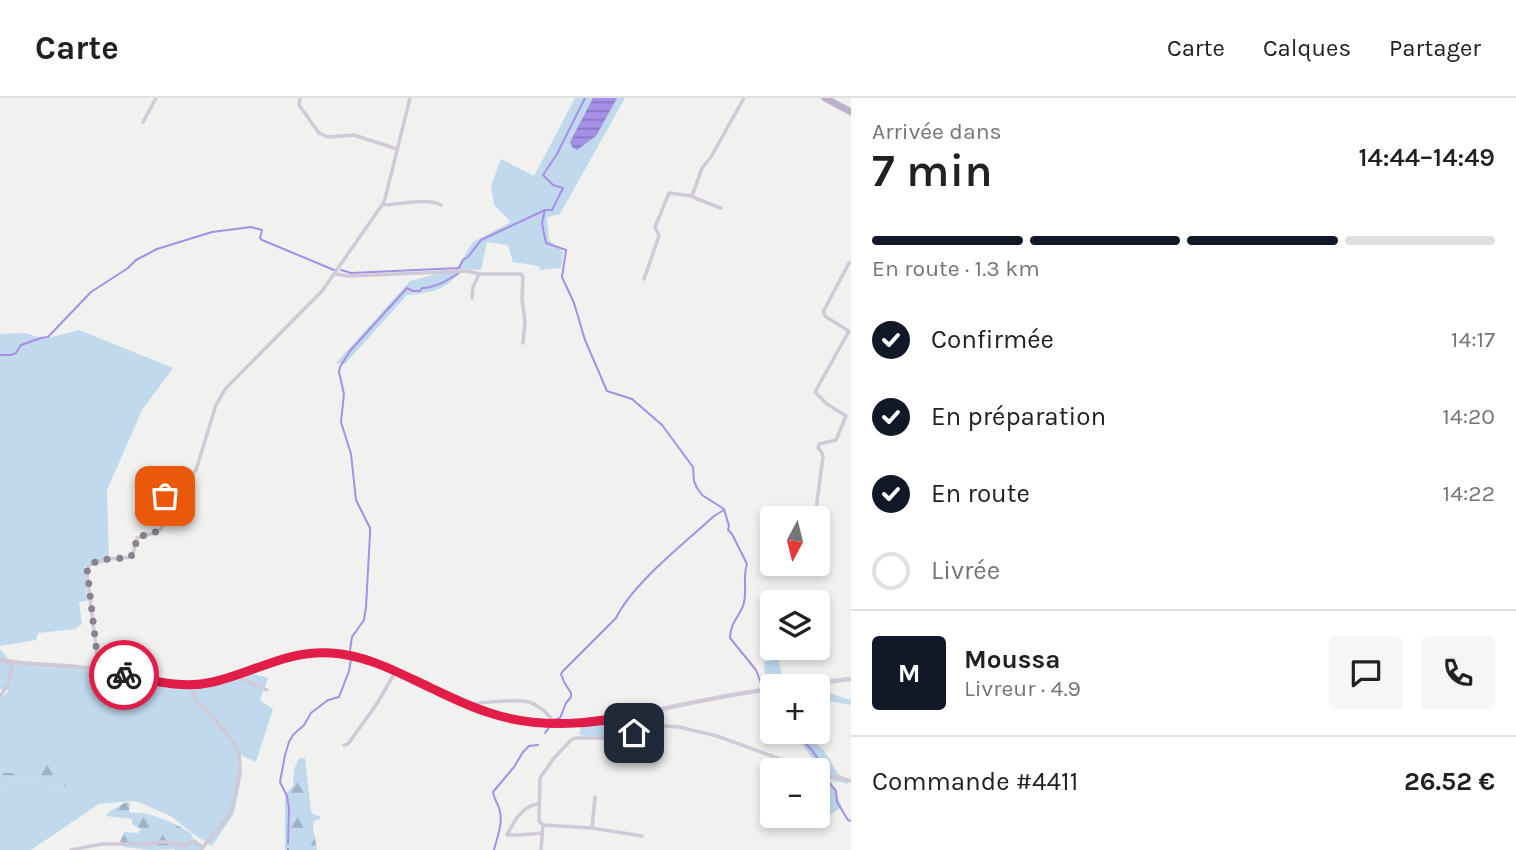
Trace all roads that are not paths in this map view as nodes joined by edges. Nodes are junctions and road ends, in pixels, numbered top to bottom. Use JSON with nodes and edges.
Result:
{"nodes":[{"id":1,"x":156,"y":98,"type":"edge"},
{"id":2,"x":300,"y":98,"type":"edge"},
{"id":3,"x":410,"y":98,"type":"edge"},
{"id":4,"x":744,"y":98,"type":"edge"},
{"id":5,"x":825,"y":98,"type":"edge"},
{"id":6,"x":851,"y":112,"type":"edge"},
{"id":7,"x":143,"y":122,"type":"dead end"},
{"id":8,"x":397,"y":149,"type":"junction"},
{"id":9,"x":692,"y":195,"type":"junction"},
{"id":10,"x":382,"y":205,"type":"junction"},
{"id":11,"x":441,"y":205,"type":"dead end"},
{"id":12,"x":721,"y":208,"type":"dead end"},
{"id":13,"x":851,"y":262,"type":"edge"},
{"id":14,"x":335,"y":274,"type":"junction"},
{"id":15,"x":479,"y":274,"type":"junction"},
{"id":16,"x":644,"y":279,"type":"dead end"},
{"id":17,"x":472,"y":298,"type":"dead end"},
{"id":18,"x":523,"y":343,"type":"dead end"},
{"id":19,"x":816,"y":506,"type":"edge"},
{"id":20,"x":0,"y":660,"type":"edge"},
{"id":21,"x":12,"y":663,"type":"junction"},
{"id":22,"x":98,"y":670,"type":"junction"},
{"id":23,"x":396,"y":671,"type":"junction"},
{"id":24,"x":235,"y":675,"type":"junction"},
{"id":25,"x":851,"y":679,"type":"edge"},
{"id":26,"x":830,"y":681,"type":"edge"},
{"id":27,"x":192,"y":685,"type":"junction"},
{"id":28,"x":267,"y":690,"type":"dead end"},
{"id":29,"x":760,"y":691,"type":"edge"},
{"id":30,"x":0,"y":697,"type":"edge"},
{"id":31,"x":472,"y":706,"type":"junction"},
{"id":32,"x":648,"y":712,"type":"junction"},
{"id":33,"x":555,"y":724,"type":"junction"},
{"id":34,"x":653,"y":725,"type":"junction"},
{"id":35,"x":634,"y":733,"type":"junction"},
{"id":36,"x":622,"y":735,"type":"junction"},
{"id":37,"x":344,"y":745,"type":"dead end"},
{"id":38,"x":777,"y":758,"type":"edge"},
{"id":39,"x":830,"y":776,"type":"edge"},
{"id":40,"x":851,"y":781,"type":"edge"},
{"id":41,"x":595,"y":797,"type":"dead end"},
{"id":42,"x":538,"y":804,"type":"junction"},
{"id":43,"x":543,"y":825,"type":"junction"},
{"id":44,"x":592,"y":828,"type":"junction"},
{"id":45,"x":542,"y":833,"type":"junction"},
{"id":46,"x":642,"y":835,"type":"dead end"},
{"id":47,"x":202,"y":848,"type":"edge"},
{"id":48,"x":71,"y":850,"type":"edge"},
{"id":49,"x":541,"y":850,"type":"edge"}],
"edges":[{"from":1,"to":7,"type":"street"},
{"from":2,"to":8,"type":"street"},
{"from":3,"to":8,"type":"street"},
{"from":4,"to":9,"type":"street"},
{"from":5,"to":6,"type":"main road"},
{"from":8,"to":10,"type":"street"},
{"from":9,"to":12,"type":"street"},
{"from":9,"to":16,"type":"street"},
{"from":10,"to":11,"type":"street"},
{"from":10,"to":14,"type":"street"},
{"from":13,"to":19,"type":"street"},
{"from":14,"to":15,"type":"street"},
{"from":14,"to":22,"type":"street"},
{"from":15,"to":17,"type":"street"},
{"from":15,"to":18,"type":"street"},
{"from":20,"to":21,"type":"street"},
{"from":21,"to":22,"type":"street"},
{"from":21,"to":30,"type":"street"},
{"from":22,"to":27,"type":"street"},
{"from":23,"to":24,"type":"street"},
{"from":23,"to":31,"type":"street"},
{"from":23,"to":37,"type":"street"},
{"from":24,"to":27,"type":"street"},
{"from":24,"to":28,"type":"street"},
{"from":25,"to":26,"type":"street"},
{"from":27,"to":47,"type":"street"},
{"from":29,"to":32,"type":"street"},
{"from":31,"to":33,"type":"street"},
{"from":31,"to":33,"type":"street"},
{"from":32,"to":33,"type":"street"},
{"from":32,"to":34,"type":"street"},
{"from":34,"to":35,"type":"street"},
{"from":34,"to":38,"type":"street"},
{"from":35,"to":36,"type":"street"},
{"from":35,"to":36,"type":"street"},
{"from":36,"to":42,"type":"street"},
{"from":39,"to":40,"type":"street"},
{"from":41,"to":44,"type":"street"},
{"from":42,"to":43,"type":"street"},
{"from":42,"to":45,"type":"street"},
{"from":43,"to":44,"type":"street"},
{"from":43,"to":45,"type":"street"},
{"from":44,"to":46,"type":"street"},
{"from":45,"to":49,"type":"street"},
{"from":47,"to":48,"type":"street"}]}
